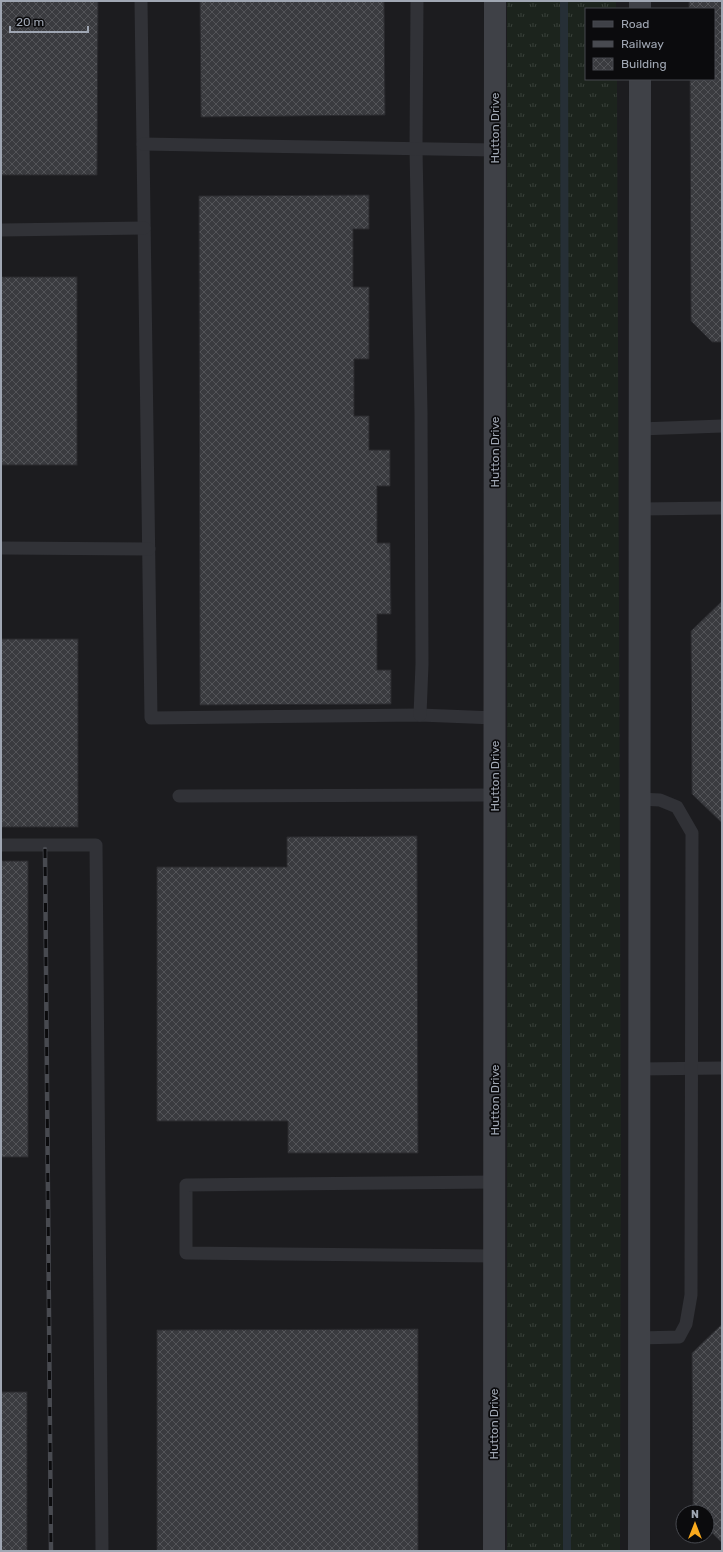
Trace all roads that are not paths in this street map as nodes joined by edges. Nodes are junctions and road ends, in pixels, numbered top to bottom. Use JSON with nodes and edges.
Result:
{"nodes":[{"id":1,"x":141,"y":1,"type":"edge"},
{"id":2,"x":417,"y":1,"type":"edge"},
{"id":3,"x":495,"y":1,"type":"edge"},
{"id":4,"x":640,"y":80,"type":"edge"},
{"id":5,"x":143,"y":144,"type":"junction"},
{"id":6,"x":416,"y":148,"type":"junction"},
{"id":7,"x":495,"y":150,"type":"junction"},
{"id":8,"x":144,"y":228,"type":"junction"},
{"id":9,"x":1,"y":230,"type":"edge"},
{"id":10,"x":722,"y":426,"type":"edge"},
{"id":11,"x":640,"y":429,"type":"junction"},
{"id":12,"x":722,"y":508,"type":"edge"},
{"id":13,"x":640,"y":509,"type":"junction"},
{"id":14,"x":1,"y":548,"type":"edge"},
{"id":15,"x":149,"y":549,"type":"junction"},
{"id":16,"x":420,"y":715,"type":"junction"},
{"id":17,"x":495,"y":718,"type":"junction"},
{"id":18,"x":495,"y":795,"type":"junction"},
{"id":19,"x":179,"y":796,"type":"dead end"},
{"id":20,"x":639,"y":799,"type":"junction"},
{"id":21,"x":1,"y":845,"type":"edge"},
{"id":22,"x":691,"y":1068,"type":"junction"},
{"id":23,"x":722,"y":1068,"type":"edge"},
{"id":24,"x":639,"y":1069,"type":"junction"},
{"id":25,"x":495,"y":1182,"type":"junction"},
{"id":26,"x":495,"y":1256,"type":"junction"},
{"id":27,"x":639,"y":1338,"type":"junction"},
{"id":28,"x":102,"y":1551,"type":"edge"},
{"id":29,"x":494,"y":1551,"type":"edge"},
{"id":30,"x":639,"y":1551,"type":"edge"}],
"edges":[{"from":1,"to":5,"type":"lane"},
{"from":2,"to":6,"type":"lane"},
{"from":3,"to":7,"type":"street","name":"Hutton Drive"},
{"from":4,"to":11,"type":"street"},
{"from":5,"to":6,"type":"lane"},
{"from":5,"to":8,"type":"lane"},
{"from":6,"to":7,"type":"lane"},
{"from":6,"to":16,"type":"lane"},
{"from":7,"to":17,"type":"street","name":"Hutton Drive"},
{"from":8,"to":9,"type":"lane"},
{"from":8,"to":15,"type":"lane"},
{"from":10,"to":11,"type":"lane"},
{"from":11,"to":13,"type":"street"},
{"from":12,"to":13,"type":"lane"},
{"from":13,"to":20,"type":"street"},
{"from":14,"to":15,"type":"lane"},
{"from":15,"to":16,"type":"lane"},
{"from":16,"to":17,"type":"lane"},
{"from":17,"to":18,"type":"street","name":"Hutton Drive"},
{"from":18,"to":19,"type":"lane"},
{"from":18,"to":25,"type":"street","name":"Hutton Drive"},
{"from":20,"to":22,"type":"lane"},
{"from":20,"to":24,"type":"street"},
{"from":21,"to":28,"type":"lane"},
{"from":22,"to":23,"type":"lane"},
{"from":22,"to":24,"type":"lane"},
{"from":22,"to":27,"type":"lane"},
{"from":24,"to":27,"type":"street"},
{"from":25,"to":26,"type":"street","name":"Hutton Drive"},
{"from":25,"to":26,"type":"lane"},
{"from":26,"to":29,"type":"street","name":"Hutton Drive"},
{"from":27,"to":30,"type":"street"}]}
